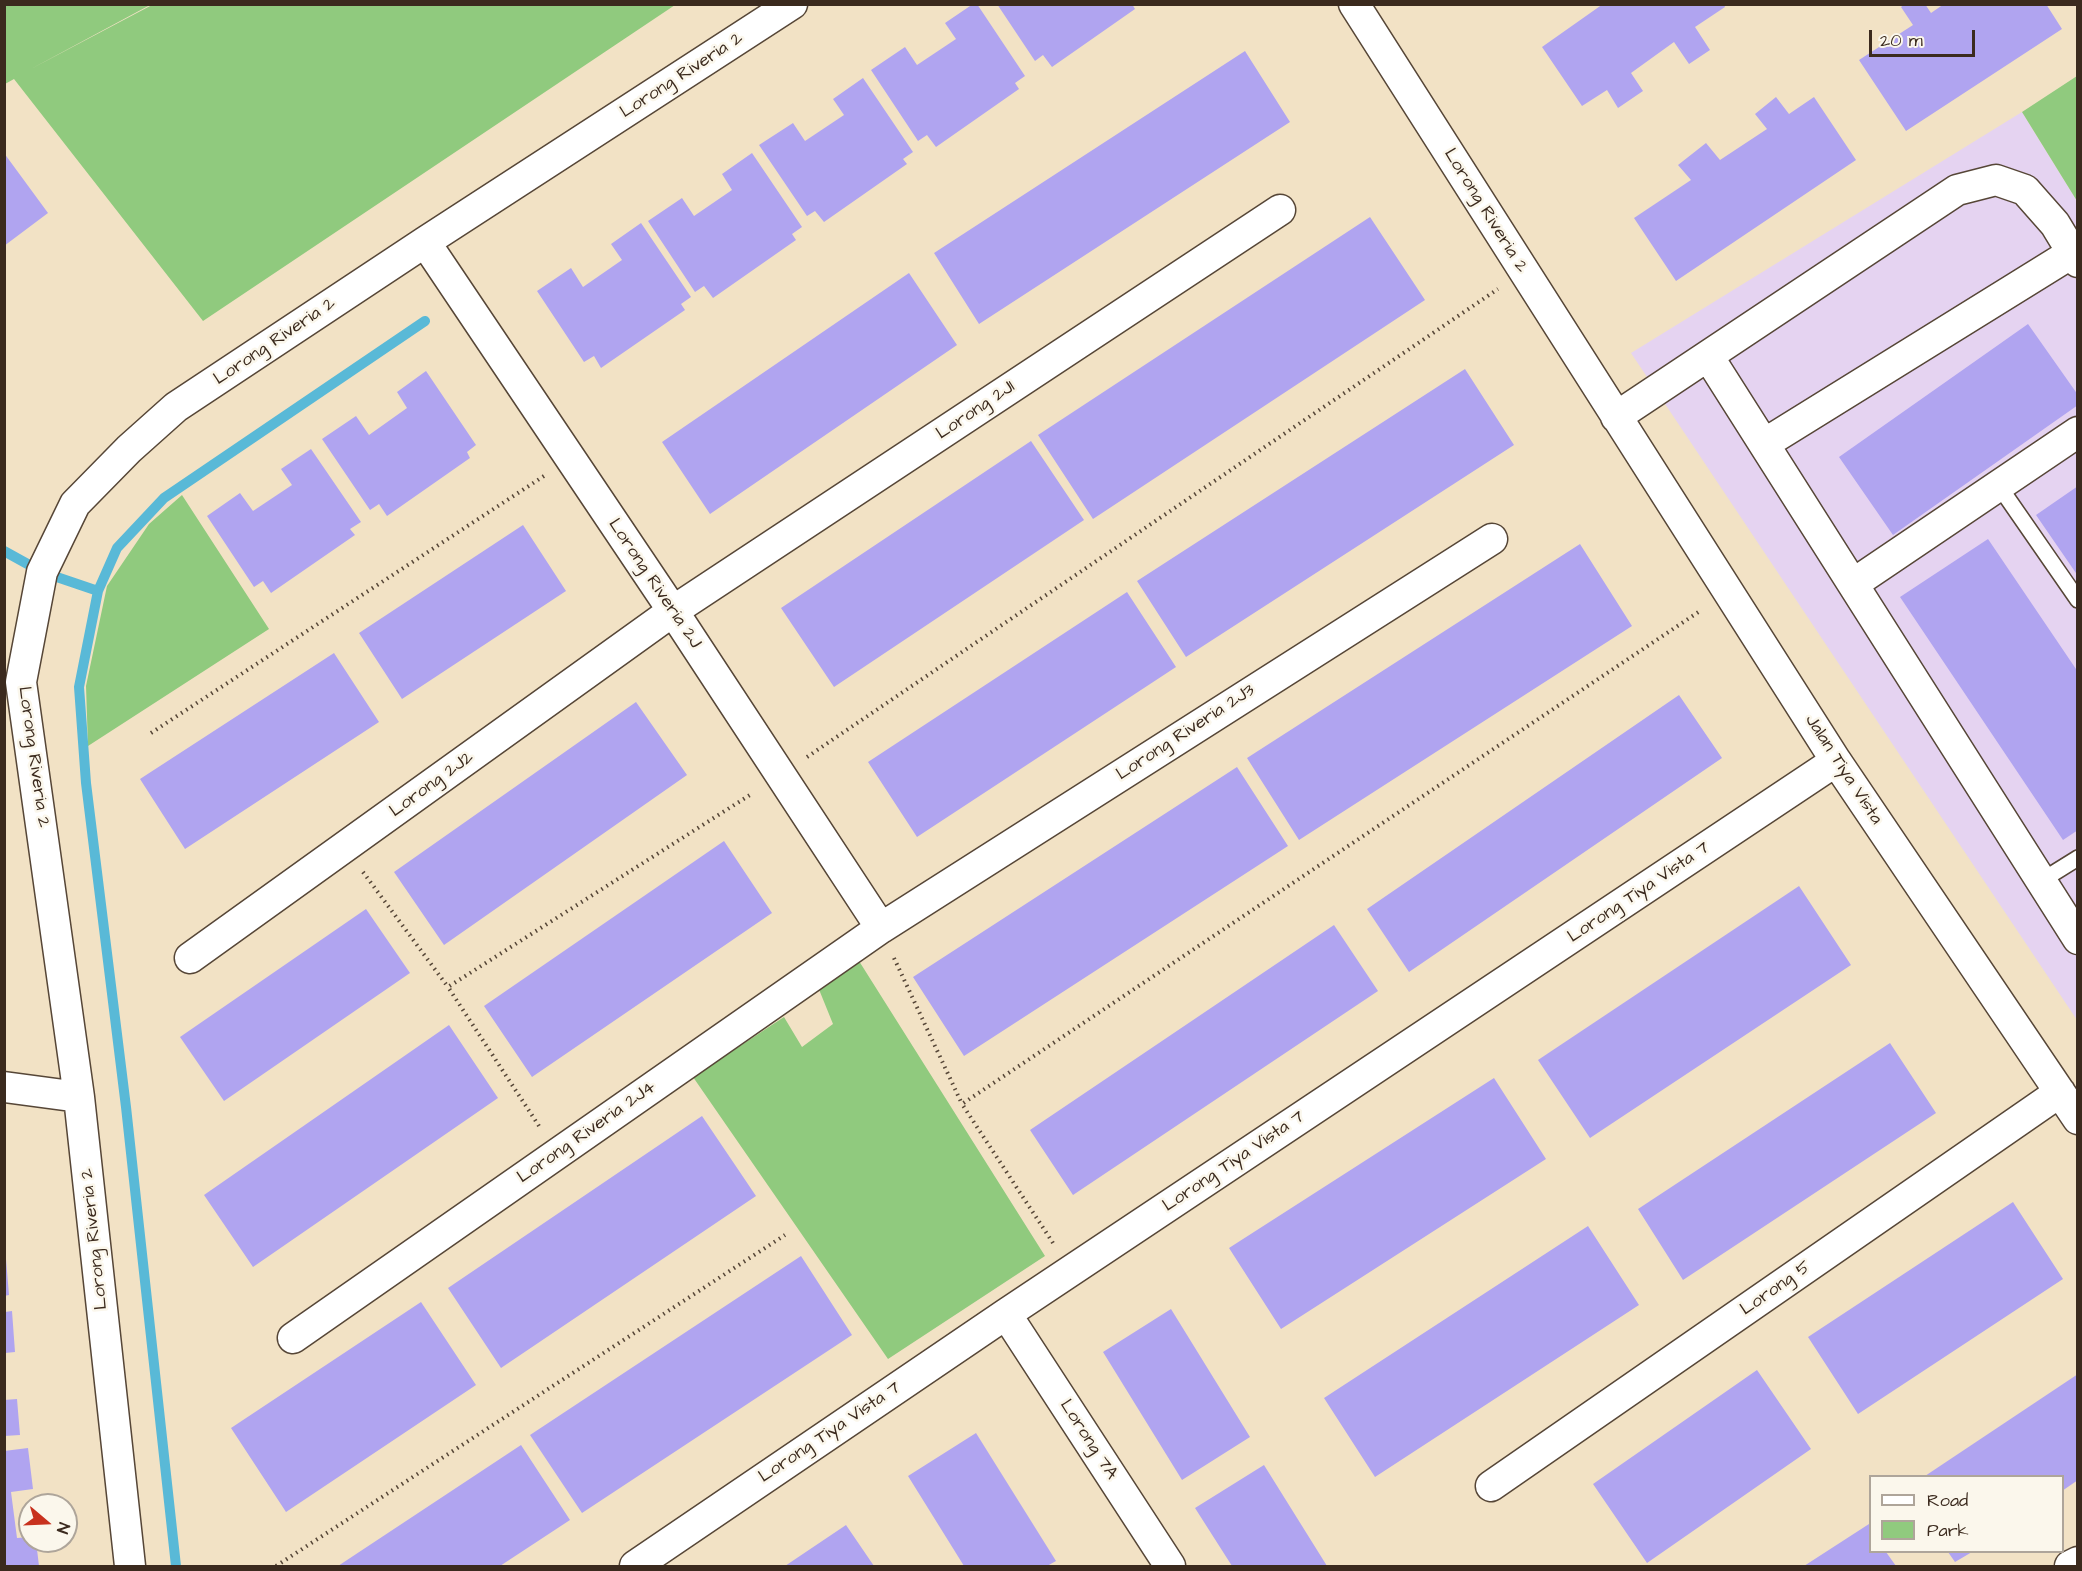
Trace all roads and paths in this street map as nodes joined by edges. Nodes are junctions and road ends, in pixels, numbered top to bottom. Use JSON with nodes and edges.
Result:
{"nodes":[{"id":1,"x":792,"y":4,"type":"edge"},
{"id":2,"x":1354,"y":4,"type":"edge"},
{"id":3,"x":1280,"y":210,"type":"dead end"},
{"id":4,"x":425,"y":242,"type":"junction"},
{"id":5,"x":2075,"y":257,"type":"edge"},
{"id":6,"x":1524,"y":272,"type":"junction"},
{"id":7,"x":1708,"y":356,"type":"junction"},
{"id":8,"x":1617,"y":417,"type":"junction"},
{"id":9,"x":2078,"y":432,"type":"edge"},
{"id":10,"x":1764,"y":444,"type":"junction"},
{"id":11,"x":570,"y":459,"type":"junction"},
{"id":12,"x":1999,"y":486,"type":"junction"},
{"id":13,"x":1492,"y":539,"type":"dead end"},
{"id":14,"x":1853,"y":584,"type":"junction"},
{"id":15,"x":1728,"y":592,"type":"junction"},
{"id":16,"x":2078,"y":600,"type":"edge"},
{"id":17,"x":673,"y":612,"type":"junction"},
{"id":18,"x":13,"y":680,"type":"edge"},
{"id":19,"x":151,"y":733,"type":"dead end"},
{"id":20,"x":1836,"y":761,"type":"junction"},
{"id":21,"x":780,"y":775,"type":"junction"},
{"id":22,"x":345,"y":847,"type":"junction"},
{"id":23,"x":2078,"y":858,"type":"edge"},
{"id":24,"x":2041,"y":881,"type":"junction"},
{"id":25,"x":881,"y":928,"type":"junction"},
{"id":26,"x":2078,"y":939,"type":"edge"},
{"id":27,"x":190,"y":958,"type":"dead end"},
{"id":28,"x":448,"y":987,"type":"junction"},
{"id":29,"x":4,"y":1087,"type":"edge"},
{"id":30,"x":2060,"y":1092,"type":"junction"},
{"id":31,"x":79,"y":1097,"type":"junction"},
{"id":32,"x":962,"y":1104,"type":"junction"},
{"id":33,"x":2078,"y":1119,"type":"edge"},
{"id":34,"x":557,"y":1154,"type":"junction"},
{"id":35,"x":785,"y":1235,"type":"dead end"},
{"id":36,"x":1071,"y":1270,"type":"junction"},
{"id":37,"x":1006,"y":1314,"type":"junction"},
{"id":38,"x":293,"y":1338,"type":"dead end"},
{"id":39,"x":1491,"y":1486,"type":"dead end"},
{"id":40,"x":652,"y":1561,"type":"edge"},
{"id":41,"x":2078,"y":1562,"type":"edge"},
{"id":42,"x":130,"y":1566,"type":"edge"},
{"id":43,"x":276,"y":1566,"type":"edge"},
{"id":44,"x":1170,"y":1566,"type":"edge"},
{"id":45,"x":2070,"y":1566,"type":"edge"}],
"edges":[{"from":1,"to":4,"type":"street","name":"Lorong Riveria 2"},
{"from":2,"to":6,"type":"street","name":"Lorong Riveria 2"},
{"from":3,"to":17,"type":"street","name":"Lorong 2J1"},
{"from":4,"to":11,"type":"street","name":"Lorong Riveria 2J"},
{"from":4,"to":18,"type":"street","name":"Lorong Riveria 2"},
{"from":5,"to":7,"type":"street"},
{"from":5,"to":10,"type":"street"},
{"from":6,"to":8,"type":"street","name":"Lorong Riveria 2"},
{"from":6,"to":21,"type":"path"},
{"from":7,"to":8,"type":"street"},
{"from":7,"to":10,"type":"street"},
{"from":8,"to":15,"type":"street","name":"Jalan Tiya Vista"},
{"from":9,"to":12,"type":"street"},
{"from":10,"to":14,"type":"street"},
{"from":11,"to":17,"type":"street","name":"Lorong Riveria 2J"},
{"from":11,"to":19,"type":"path"},
{"from":12,"to":14,"type":"street"},
{"from":12,"to":16,"type":"lane"},
{"from":13,"to":25,"type":"street","name":"Lorong Riveria 2J3"},
{"from":14,"to":24,"type":"street"},
{"from":15,"to":20,"type":"street","name":"Jalan Tiya Vista"},
{"from":15,"to":32,"type":"path"},
{"from":17,"to":21,"type":"street","name":"Lorong Riveria 2J"},
{"from":17,"to":22,"type":"street","name":"Lorong 2J2"},
{"from":18,"to":31,"type":"street","name":"Lorong Riveria 2"},
{"from":20,"to":30,"type":"street","name":"Jalan Tiya Vista"},
{"from":20,"to":36,"type":"street","name":"Lorong Tiya Vista 7"},
{"from":21,"to":25,"type":"street","name":"Lorong Riveria 2J"},
{"from":21,"to":28,"type":"path"},
{"from":22,"to":27,"type":"street","name":"Lorong 2J2"},
{"from":22,"to":28,"type":"path"},
{"from":23,"to":24,"type":"lane"},
{"from":24,"to":26,"type":"street"},
{"from":25,"to":32,"type":"path"},
{"from":25,"to":34,"type":"street","name":"Lorong Riveria 2J4"},
{"from":28,"to":34,"type":"path"},
{"from":29,"to":31,"type":"street"},
{"from":30,"to":33,"type":"street","name":"Jalan Tiya Vista"},
{"from":30,"to":39,"type":"street","name":"Lorong 5"},
{"from":31,"to":42,"type":"street","name":"Lorong Riveria 2"},
{"from":32,"to":36,"type":"path"},
{"from":34,"to":38,"type":"street","name":"Lorong Riveria 2J4"},
{"from":35,"to":43,"type":"path"},
{"from":36,"to":37,"type":"street","name":"Lorong Tiya Vista 7"},
{"from":37,"to":40,"type":"street","name":"Lorong Tiya Vista 7"},
{"from":37,"to":44,"type":"street","name":"Lorong 7A"},
{"from":41,"to":45,"type":"street"}]}
